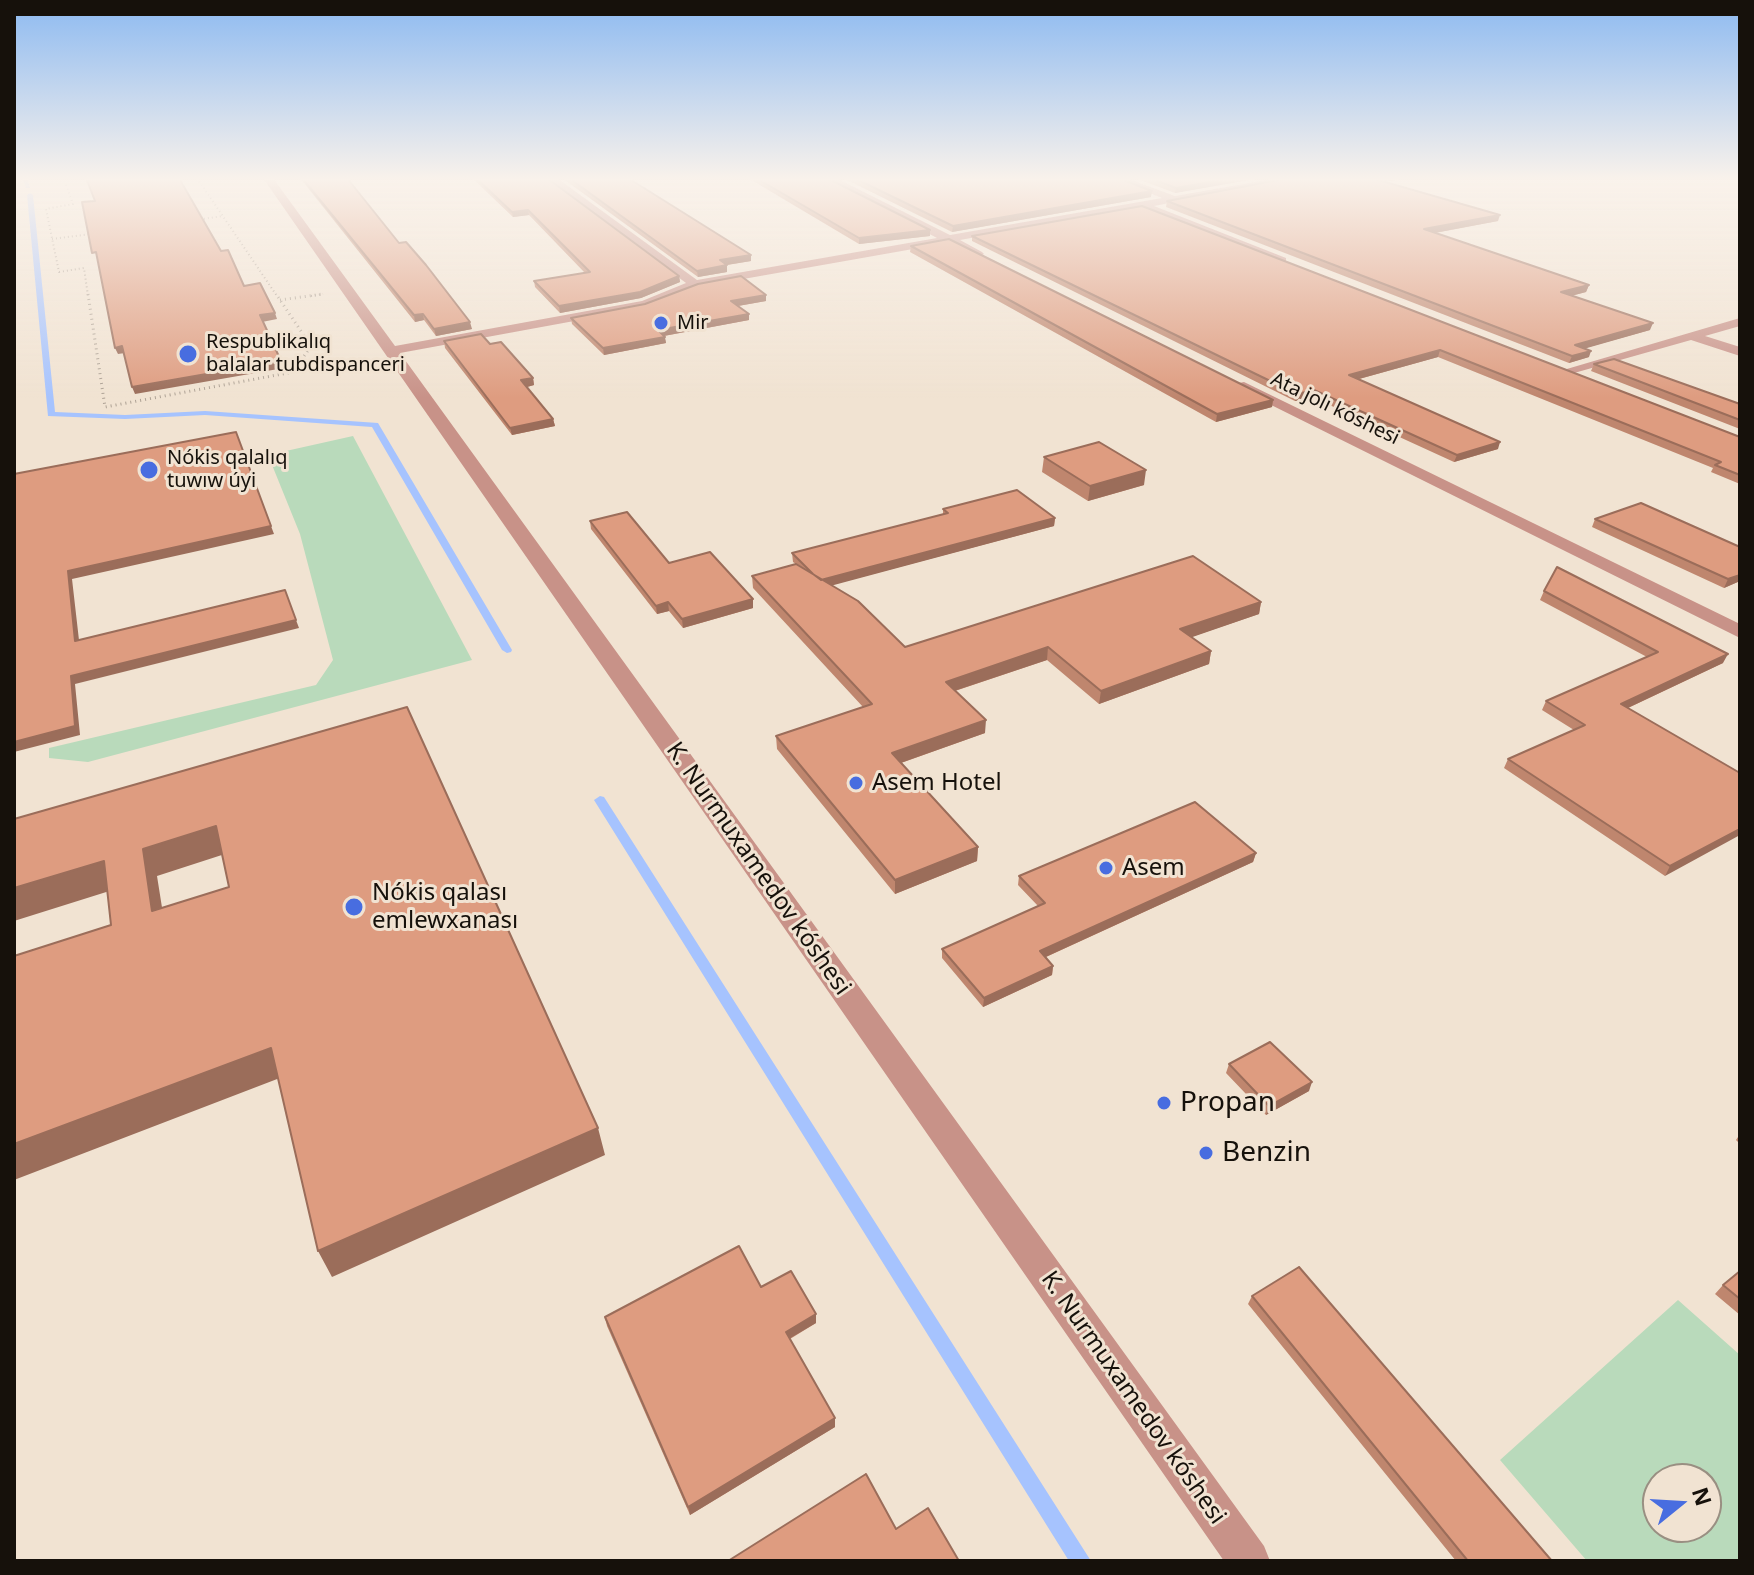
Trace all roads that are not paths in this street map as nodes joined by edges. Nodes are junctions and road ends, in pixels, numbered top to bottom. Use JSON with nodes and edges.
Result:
{"nodes":[{"id":1,"x":320,"y":252,"type":"edge"},
{"id":2,"x":651,"y":252,"type":"edge"},
{"id":3,"x":878,"y":252,"type":"edge"},
{"id":4,"x":974,"y":252,"type":"edge"},
{"id":5,"x":1261,"y":252,"type":"edge"},
{"id":6,"x":991,"y":260,"type":"edge"},
{"id":7,"x":1300,"y":267,"type":"edge"},
{"id":8,"x":695,"y":284,"type":"junction"},
{"id":9,"x":1740,"y":322,"type":"edge"},
{"id":10,"x":1692,"y":336,"type":"junction"},
{"id":11,"x":391,"y":351,"type":"junction"},
{"id":12,"x":1740,"y":352,"type":"edge"},
{"id":13,"x":1552,"y":365,"type":"edge"},
{"id":14,"x":1567,"y":371,"type":"junction"},
{"id":15,"x":1232,"y":379,"type":"edge"},
{"id":16,"x":1595,"y":382,"type":"edge"},
{"id":17,"x":1740,"y":632,"type":"edge"},
{"id":18,"x":1249,"y":1561,"type":"edge"}],
"edges":[{"from":1,"to":11,"type":"street","name":"K. Nurmuxamedov kóshesi"},
{"from":2,"to":8,"type":"street"},
{"from":3,"to":8,"type":"street"},
{"from":4,"to":6,"type":"street"},
{"from":5,"to":7,"type":"street"},
{"from":8,"to":11,"type":"street"},
{"from":9,"to":10,"type":"street"},
{"from":10,"to":12,"type":"street"},
{"from":10,"to":14,"type":"street"},
{"from":11,"to":18,"type":"street","name":"K. Nurmuxamedov kóshesi"},
{"from":13,"to":14,"type":"street"},
{"from":14,"to":16,"type":"street"},
{"from":15,"to":17,"type":"street","name":"Ata jolı kóshesi"}]}
